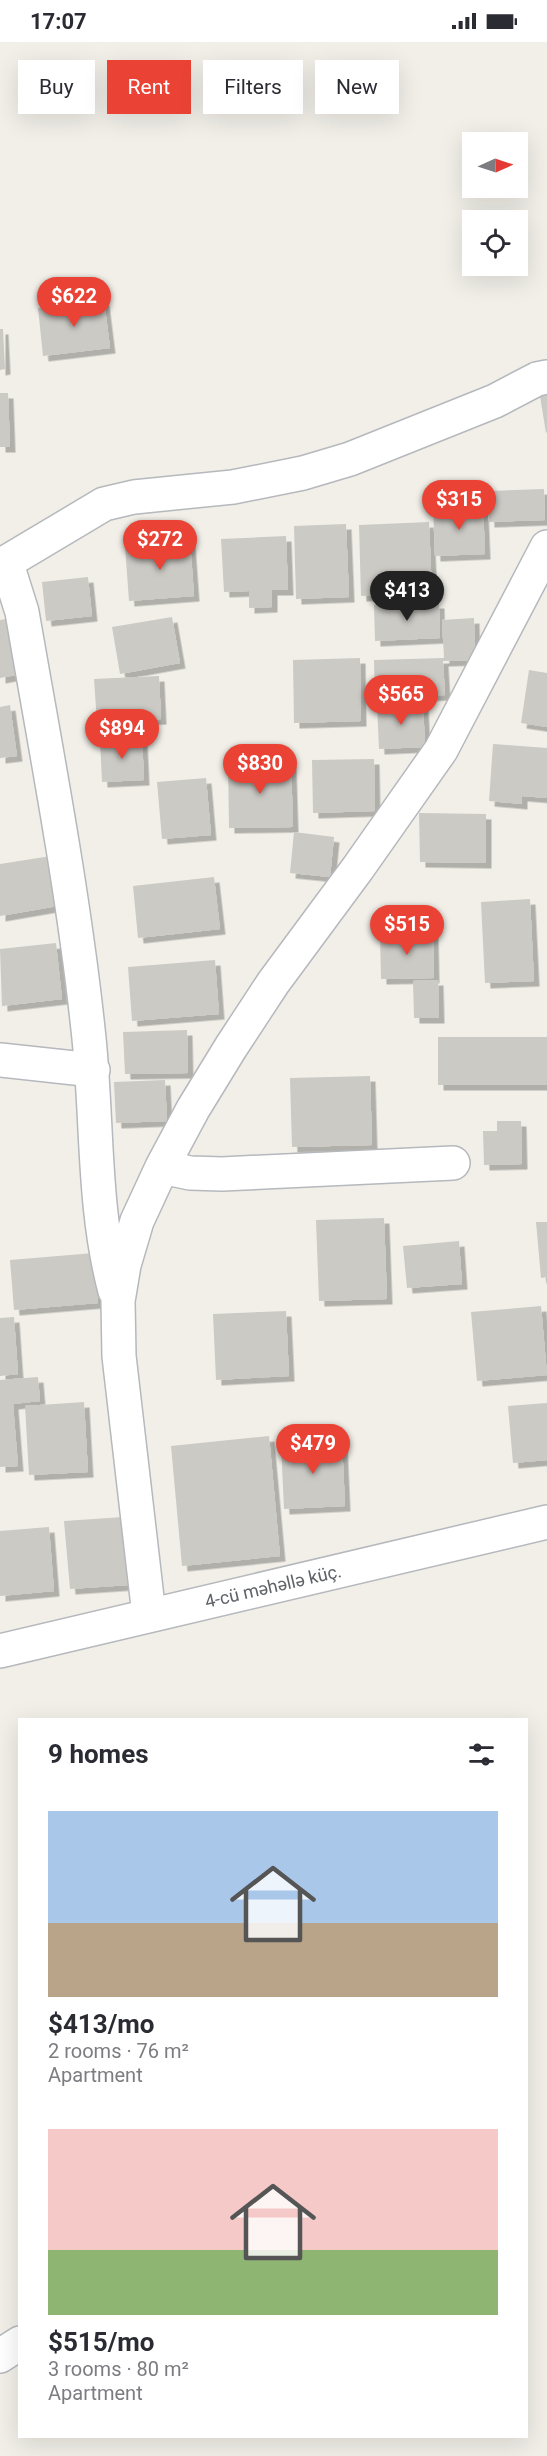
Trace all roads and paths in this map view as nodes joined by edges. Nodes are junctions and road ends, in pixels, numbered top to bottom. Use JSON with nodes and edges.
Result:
{"nodes":[{"id":1,"x":547,"y":377,"type":"edge"},
{"id":2,"x":547,"y":547,"type":"edge"},
{"id":3,"x":3,"y":565,"type":"edge"},
{"id":4,"x":0,"y":1060,"type":"edge"},
{"id":5,"x":93,"y":1070,"type":"junction"},
{"id":6,"x":453,"y":1163,"type":"dead end"},
{"id":7,"x":162,"y":1167,"type":"junction"},
{"id":8,"x":118,"y":1301,"type":"junction"},
{"id":9,"x":547,"y":1522,"type":"edge"},
{"id":10,"x":149,"y":1615,"type":"junction"},
{"id":11,"x":0,"y":1651,"type":"edge"},
{"id":12,"x":18,"y":2344,"type":"edge"},
{"id":13,"x":0,"y":2356,"type":"edge"}],
"edges":[{"from":1,"to":3,"type":"street"},
{"from":2,"to":7,"type":"street"},
{"from":3,"to":5,"type":"street"},
{"from":4,"to":5,"type":"street"},
{"from":5,"to":8,"type":"street"},
{"from":6,"to":7,"type":"street"},
{"from":7,"to":8,"type":"street"},
{"from":8,"to":10,"type":"street"},
{"from":9,"to":10,"type":"street","name":"4-cü məhəllə küç."},
{"from":10,"to":11,"type":"street","name":"4-cü məhəllə küç."},
{"from":12,"to":13,"type":"street"}]}
